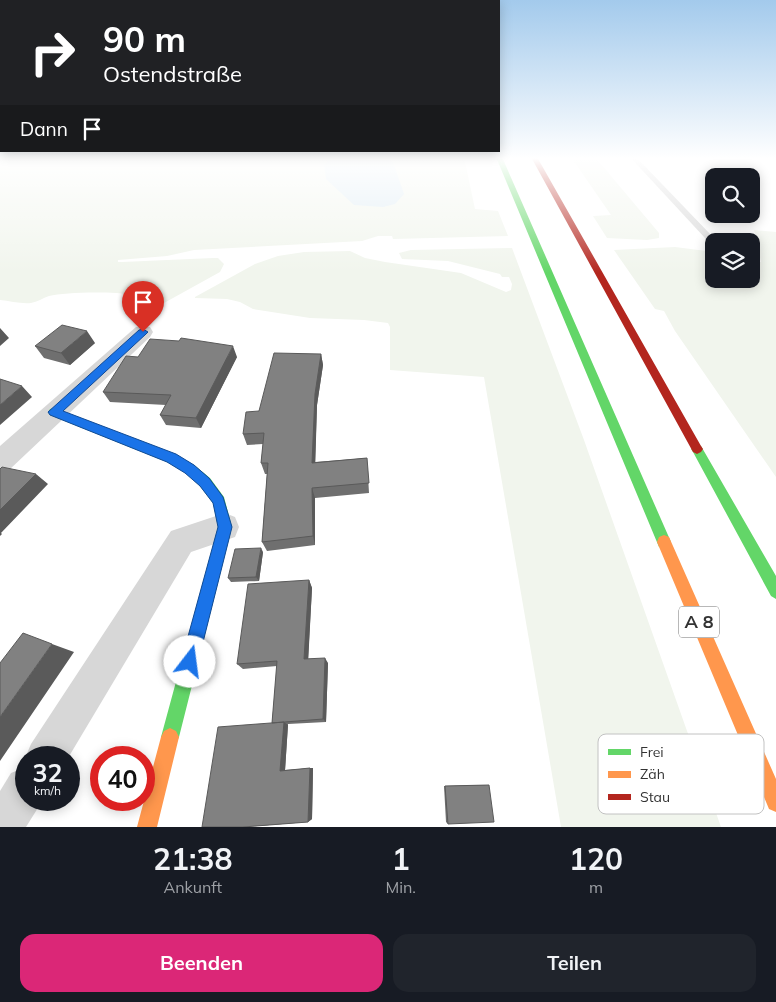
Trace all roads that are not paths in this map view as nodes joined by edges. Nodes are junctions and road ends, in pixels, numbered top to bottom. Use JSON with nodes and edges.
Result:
{"nodes":[{"id":1,"x":516,"y":196,"type":"edge"},
{"id":2,"x":556,"y":196,"type":"edge"},
{"id":3,"x":669,"y":196,"type":"edge"},
{"id":4,"x":705,"y":234,"type":"edge"},
{"id":5,"x":143,"y":332,"type":"dead end"},
{"id":6,"x":54,"y":412,"type":"junction"},
{"id":7,"x":0,"y":462,"type":"edge"},
{"id":8,"x":225,"y":527,"type":"junction"},
{"id":9,"x":776,"y":591,"type":"edge"},
{"id":10,"x":747,"y":734,"type":"edge"},
{"id":11,"x":53,"y":746,"type":"edge"},
{"id":12,"x":764,"y":774,"type":"edge"},
{"id":13,"x":776,"y":802,"type":"edge"},
{"id":14,"x":15,"y":806,"type":"edge"},
{"id":15,"x":2,"y":827,"type":"edge"},
{"id":16,"x":147,"y":827,"type":"edge"}],
"edges":[{"from":1,"to":10,"type":"main road","number":"A 8"},
{"from":2,"to":9,"type":"main road"},
{"from":3,"to":4,"type":"lane"},
{"from":5,"to":6,"type":"street"},
{"from":6,"to":7,"type":"street"},
{"from":6,"to":8,"type":"main road"},
{"from":8,"to":11,"type":"street"},
{"from":8,"to":16,"type":"main road"},
{"from":12,"to":13,"type":"main road","number":"A 8"},
{"from":14,"to":15,"type":"street"}]}
